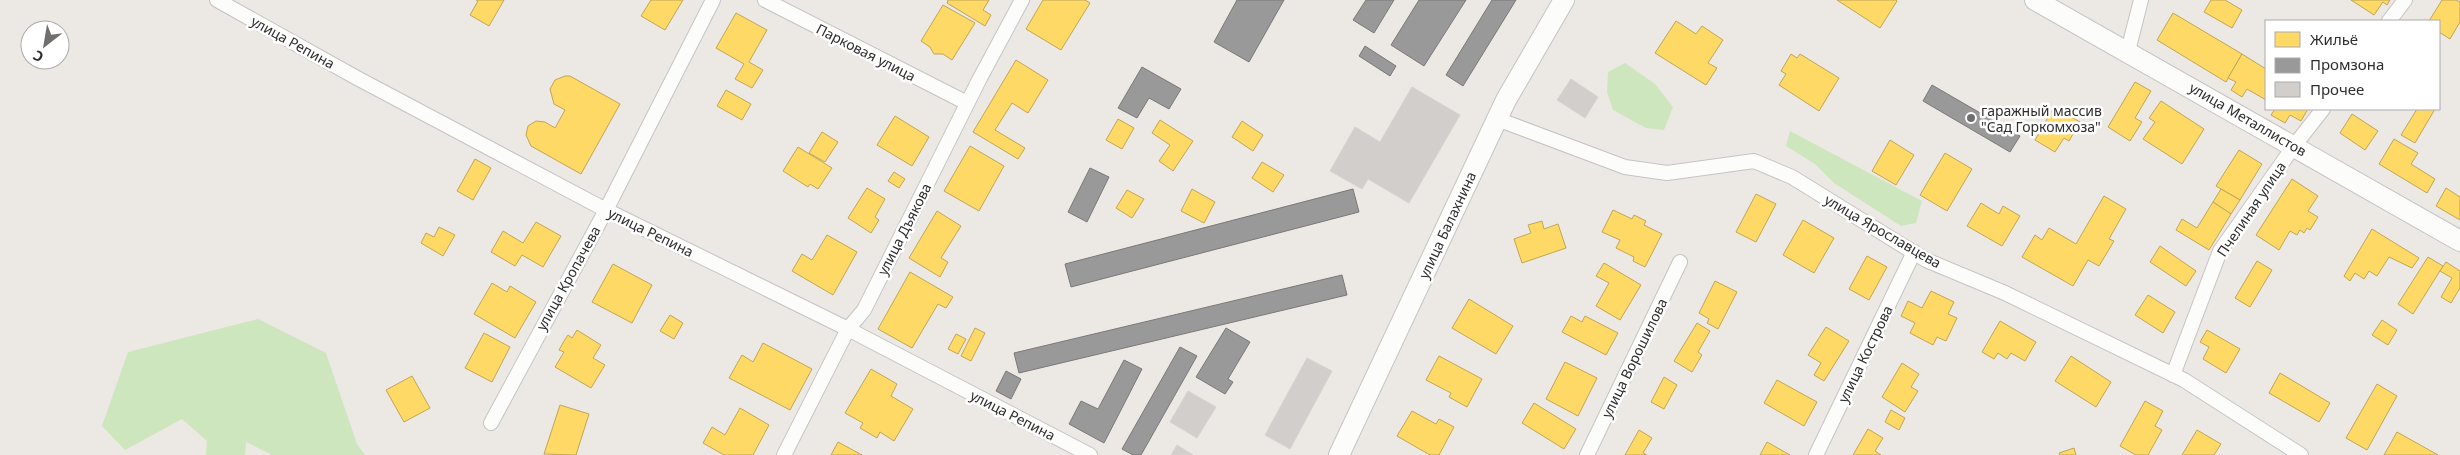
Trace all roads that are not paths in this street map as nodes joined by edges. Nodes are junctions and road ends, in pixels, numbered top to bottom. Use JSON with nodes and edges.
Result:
{"nodes":[{"id":1,"x":217,"y":0,"type":"edge"},
{"id":2,"x":714,"y":0,"type":"edge"},
{"id":3,"x":765,"y":0,"type":"edge"},
{"id":4,"x":1022,"y":0,"type":"edge"},
{"id":5,"x":1564,"y":0,"type":"edge"},
{"id":6,"x":2035,"y":0,"type":"edge"},
{"id":7,"x":2141,"y":0,"type":"edge"},
{"id":8,"x":2404,"y":0,"type":"edge"},
{"id":9,"x":2390,"y":20,"type":"edge"},
{"id":10,"x":2128,"y":50,"type":"junction"},
{"id":11,"x":967,"y":103,"type":"junction"},
{"id":12,"x":2322,"y":110,"type":"edge"},
{"id":13,"x":1497,"y":119,"type":"junction"},
{"id":14,"x":2294,"y":146,"type":"junction"},
{"id":15,"x":606,"y":210,"type":"junction"},
{"id":16,"x":2460,"y":241,"type":"edge"},
{"id":17,"x":1914,"y":252,"type":"junction"},
{"id":18,"x":1680,"y":262,"type":"dead end"},
{"id":19,"x":848,"y":329,"type":"junction"},
{"id":20,"x":2173,"y":375,"type":"junction"},
{"id":21,"x":491,"y":423,"type":"dead end"},
{"id":22,"x":784,"y":455,"type":"edge"},
{"id":23,"x":1090,"y":455,"type":"edge"},
{"id":24,"x":1339,"y":455,"type":"edge"},
{"id":25,"x":1587,"y":455,"type":"edge"},
{"id":26,"x":1816,"y":455,"type":"edge"},
{"id":27,"x":2301,"y":455,"type":"edge"}],
"edges":[{"from":1,"to":15,"type":"street","name":"улица Репина"},
{"from":2,"to":15,"type":"street","name":"улица Кропачева"},
{"from":3,"to":11,"type":"street","name":"Парковая улица"},
{"from":4,"to":11,"type":"street","name":"улица Дъякова"},
{"from":5,"to":13,"type":"street","name":"улица Балахнина"},
{"from":6,"to":10,"type":"street","name":"улица Металлистов"},
{"from":7,"to":10,"type":"street"},
{"from":8,"to":9,"type":"street"},
{"from":10,"to":14,"type":"street","name":"улица Металлистов"},
{"from":11,"to":19,"type":"street","name":"улица Дъякова"},
{"from":12,"to":14,"type":"street","name":"Пчелиная улица"},
{"from":13,"to":17,"type":"street","name":"улица Ярославцева"},
{"from":13,"to":24,"type":"street","name":"улица Балахнина"},
{"from":14,"to":16,"type":"street","name":"улица Металлистов"},
{"from":14,"to":20,"type":"street","name":"Пчелиная улица"},
{"from":15,"to":19,"type":"street","name":"улица Репина"},
{"from":15,"to":21,"type":"street","name":"улица Кропачева"},
{"from":17,"to":20,"type":"street","name":"улица Ярославцева"},
{"from":17,"to":26,"type":"street","name":"улица Кострова"},
{"from":18,"to":25,"type":"street","name":"улица Ворошилова"},
{"from":19,"to":22,"type":"street","name":"улица Дъякова"},
{"from":19,"to":23,"type":"street","name":"улица Репина"},
{"from":20,"to":27,"type":"street","name":"улица Ярославцева"}]}
